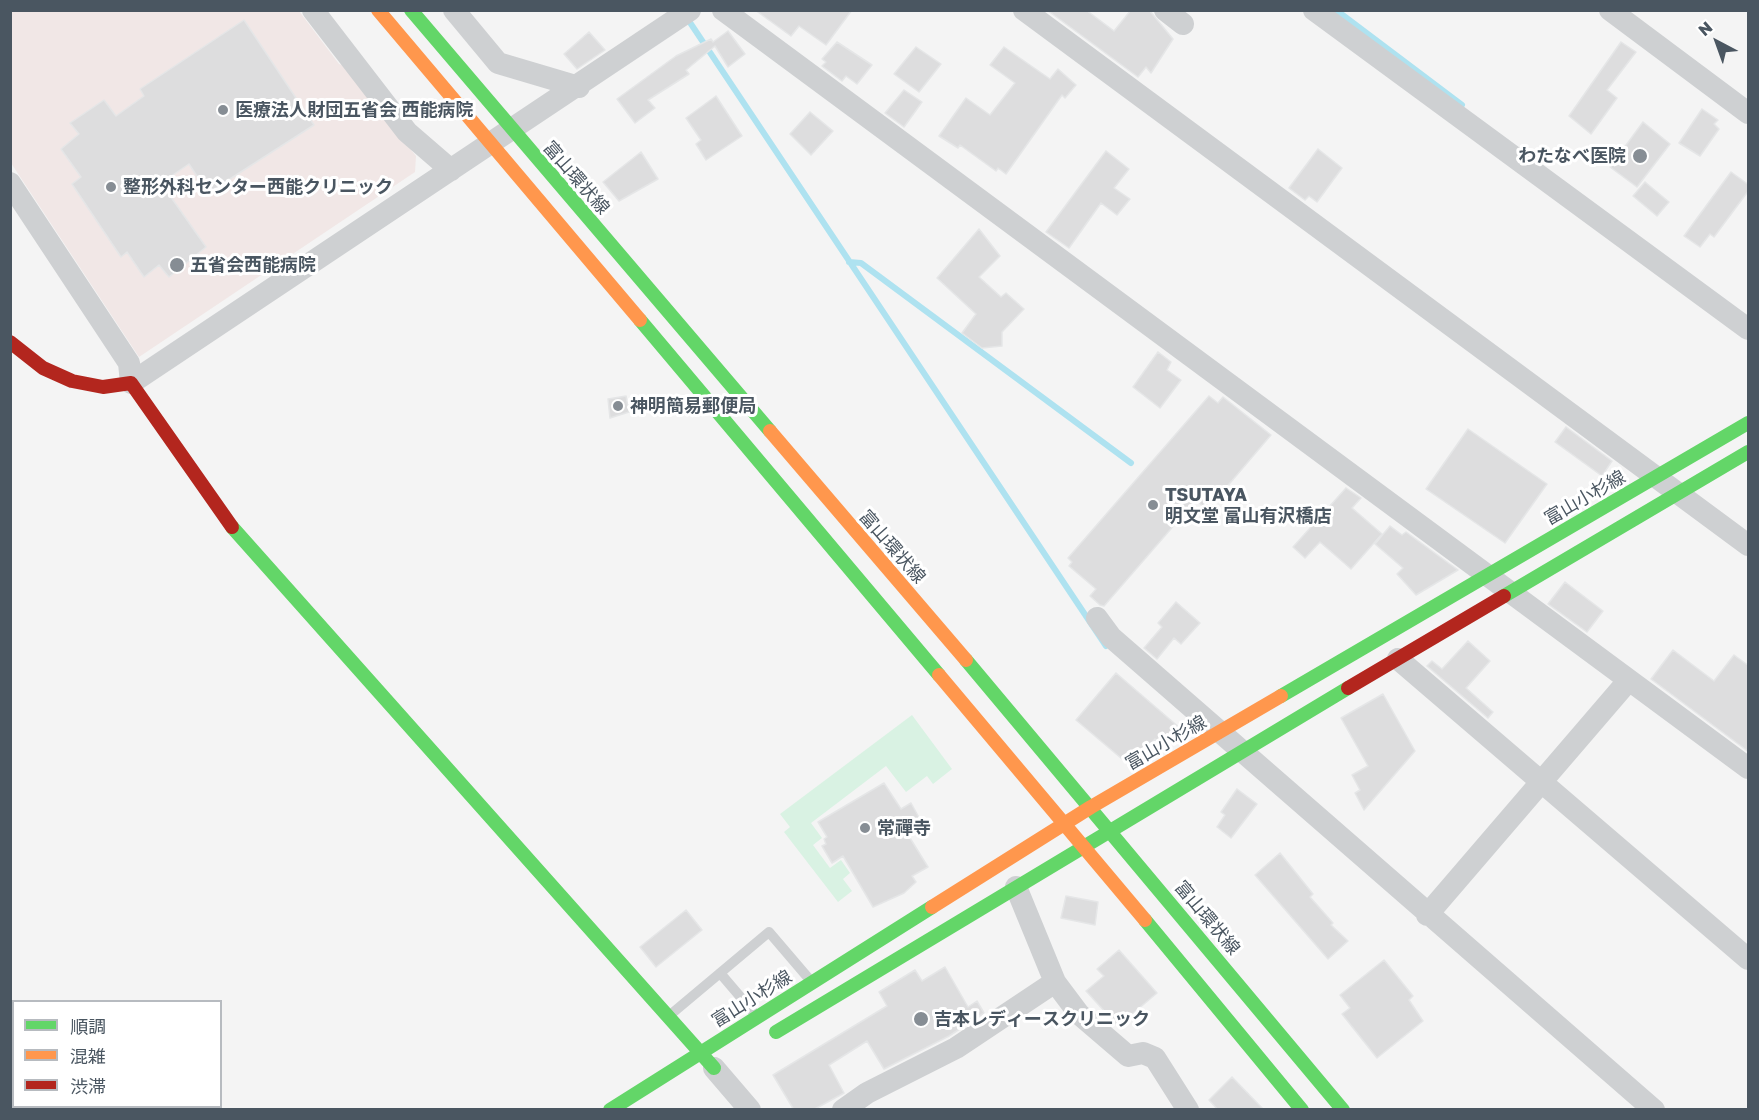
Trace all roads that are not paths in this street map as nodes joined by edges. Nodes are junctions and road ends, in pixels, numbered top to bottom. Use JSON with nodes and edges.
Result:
{"nodes":[{"id":1,"x":313,"y":10,"type":"edge"},
{"id":2,"x":378,"y":10,"type":"edge"},
{"id":3,"x":411,"y":10,"type":"edge"},
{"id":4,"x":454,"y":10,"type":"edge"},
{"id":5,"x":723,"y":10,"type":"edge"},
{"id":6,"x":1024,"y":10,"type":"edge"},
{"id":7,"x":1165,"y":10,"type":"edge"},
{"id":8,"x":1314,"y":10,"type":"edge"},
{"id":9,"x":1610,"y":10,"type":"edge"},
{"id":10,"x":676,"y":15,"type":"edge"},
{"id":11,"x":1184,"y":24,"type":"dead end"},
{"id":12,"x":579,"y":87,"type":"junction"},
{"id":13,"x":1749,"y":113,"type":"edge"},
{"id":14,"x":512,"y":131,"type":"junction"},
{"id":15,"x":492,"y":144,"type":"junction"},
{"id":16,"x":452,"y":170,"type":"junction"},
{"id":17,"x":10,"y":183,"type":"edge"},
{"id":18,"x":1749,"y":329,"type":"edge"},
{"id":19,"x":10,"y":342,"type":"edge"},
{"id":20,"x":131,"y":383,"type":"junction"},
{"id":21,"x":1749,"y":423,"type":"edge"},
{"id":22,"x":1749,"y":452,"type":"edge"},
{"id":23,"x":1657,"y":477,"type":"junction"},
{"id":24,"x":1679,"y":494,"type":"junction"},
{"id":25,"x":1749,"y":545,"type":"edge"},
{"id":26,"x":1487,"y":576,"type":"junction"},
{"id":27,"x":1508,"y":592,"type":"junction"},
{"id":28,"x":1097,"y":618,"type":"dead end"},
{"id":29,"x":1398,"y":659,"type":"junction"},
{"id":30,"x":1628,"y":681,"type":"junction"},
{"id":31,"x":1219,"y":732,"type":"junction"},
{"id":32,"x":1242,"y":750,"type":"junction"},
{"id":33,"x":1749,"y":768,"type":"edge"},
{"id":34,"x":1542,"y":782,"type":"junction"},
{"id":35,"x":1091,"y":807,"type":"junction"},
{"id":36,"x":1064,"y":824,"type":"junction"},
{"id":37,"x":1111,"y":830,"type":"junction"},
{"id":38,"x":1084,"y":847,"type":"junction"},
{"id":39,"x":1016,"y":887,"type":"junction"},
{"id":40,"x":1427,"y":915,"type":"junction"},
{"id":41,"x":1749,"y":959,"type":"edge"},
{"id":42,"x":720,"y":973,"type":"junction"},
{"id":43,"x":812,"y":982,"type":"junction"},
{"id":44,"x":1055,"y":982,"type":"junction"},
{"id":45,"x":758,"y":1016,"type":"junction"},
{"id":46,"x":668,"y":1017,"type":"junction"},
{"id":47,"x":765,"y":1038,"type":"dead end"},
{"id":48,"x":710,"y":1065,"type":"junction"},
{"id":49,"x":610,"y":1110,"type":"edge"},
{"id":50,"x":750,"y":1110,"type":"edge"},
{"id":51,"x":843,"y":1110,"type":"edge"},
{"id":52,"x":1188,"y":1110,"type":"edge"},
{"id":53,"x":1302,"y":1110,"type":"edge"},
{"id":54,"x":1342,"y":1110,"type":"edge"},
{"id":55,"x":1654,"y":1110,"type":"edge"}],
"edges":[{"from":1,"to":16,"type":"street"},
{"from":2,"to":15,"type":"main road"},
{"from":3,"to":14,"type":"main road","name":"富山環状線"},
{"from":4,"to":12,"type":"street"},
{"from":5,"to":26,"type":"street"},
{"from":6,"to":23,"type":"street"},
{"from":7,"to":11,"type":"street"},
{"from":8,"to":18,"type":"street"},
{"from":9,"to":13,"type":"street"},
{"from":10,"to":12,"type":"street"},
{"from":12,"to":14,"type":"street"},
{"from":14,"to":15,"type":"street"},
{"from":14,"to":35,"type":"main road","name":"富山環状線"},
{"from":15,"to":16,"type":"street"},
{"from":15,"to":36,"type":"main road"},
{"from":16,"to":20,"type":"street"},
{"from":17,"to":20,"type":"street"},
{"from":19,"to":20,"type":"main road"},
{"from":20,"to":46,"type":"main road"},
{"from":21,"to":23,"type":"main road","name":"富山小杉線"},
{"from":22,"to":24,"type":"main road"},
{"from":23,"to":24,"type":"street"},
{"from":23,"to":26,"type":"main road","name":"富山小杉線"},
{"from":24,"to":25,"type":"street"},
{"from":24,"to":27,"type":"main road"},
{"from":26,"to":27,"type":"street"},
{"from":26,"to":31,"type":"main road","name":"富山小杉線"},
{"from":27,"to":29,"type":"main road"},
{"from":27,"to":30,"type":"street"},
{"from":28,"to":31,"type":"street"},
{"from":29,"to":32,"type":"main road"},
{"from":29,"to":34,"type":"street"},
{"from":30,"to":33,"type":"street"},
{"from":30,"to":34,"type":"street"},
{"from":31,"to":32,"type":"street"},
{"from":31,"to":35,"type":"main road","name":"富山小杉線"},
{"from":32,"to":37,"type":"main road"},
{"from":32,"to":40,"type":"street"},
{"from":34,"to":40,"type":"street"},
{"from":34,"to":41,"type":"street"},
{"from":35,"to":36,"type":"main road","name":"富山小杉線"},
{"from":35,"to":37,"type":"main road","name":"富山環状線"},
{"from":36,"to":38,"type":"main road"},
{"from":36,"to":43,"type":"main road","name":"富山小杉線"},
{"from":37,"to":38,"type":"main road"},
{"from":37,"to":54,"type":"main road","name":"富山環状線"},
{"from":38,"to":39,"type":"main road"},
{"from":38,"to":53,"type":"main road"},
{"from":39,"to":44,"type":"street"},
{"from":39,"to":47,"type":"main road"},
{"from":40,"to":55,"type":"street"},
{"from":42,"to":43,"type":"lane"},
{"from":42,"to":45,"type":"lane"},
{"from":42,"to":46,"type":"lane"},
{"from":43,"to":45,"type":"main road","name":"富山小杉線"},
{"from":44,"to":51,"type":"street"},
{"from":44,"to":52,"type":"street"},
{"from":45,"to":48,"type":"main road","name":"富山小杉線"},
{"from":46,"to":48,"type":"main road"},
{"from":48,"to":49,"type":"main road","name":"富山小杉線"},
{"from":48,"to":50,"type":"street"}]}
